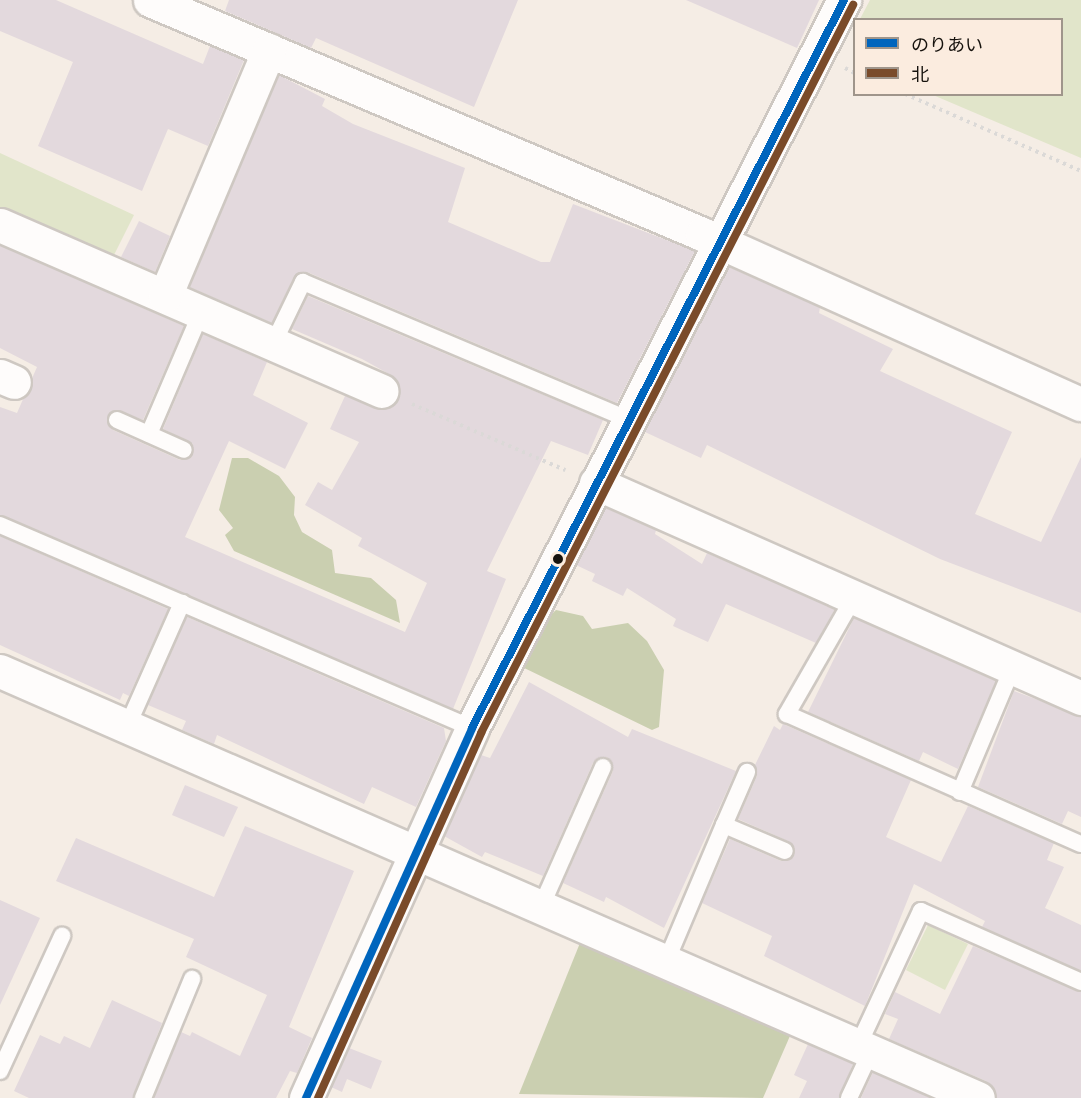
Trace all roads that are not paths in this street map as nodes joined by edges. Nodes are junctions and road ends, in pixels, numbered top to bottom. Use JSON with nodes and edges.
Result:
{"nodes":[{"id":1,"x":150,"y":0,"type":"edge"},
{"id":2,"x":840,"y":1,"type":"edge"},
{"id":3,"x":269,"y":50,"type":"junction"},
{"id":4,"x":0,"y":225,"type":"edge"},
{"id":5,"x":722,"y":243,"type":"junction"},
{"id":6,"x":165,"y":296,"type":"junction"},
{"id":7,"x":201,"y":315,"type":"junction"},
{"id":8,"x":273,"y":344,"type":"junction"},
{"id":9,"x":381,"y":391,"type":"road end"},
{"id":10,"x":1081,"y":404,"type":"edge"},
{"id":11,"x":117,"y":420,"type":"dead end"},
{"id":12,"x":630,"y":420,"type":"junction"},
{"id":13,"x":149,"y":434,"type":"junction"},
{"id":14,"x":184,"y":450,"type":"dead end"},
{"id":15,"x":596,"y":483,"type":"junction"},
{"id":16,"x":0,"y":525,"type":"edge"},
{"id":17,"x":853,"y":599,"type":"junction"},
{"id":18,"x":182,"y":603,"type":"junction"},
{"id":19,"x":1012,"y":669,"type":"junction"},
{"id":20,"x":0,"y":671,"type":"edge"},
{"id":21,"x":1081,"y":698,"type":"edge"},
{"id":22,"x":127,"y":727,"type":"junction"},
{"id":23,"x":472,"y":728,"type":"junction"},
{"id":24,"x":603,"y":767,"type":"dead end"},
{"id":25,"x":747,"y":772,"type":"dead end"},
{"id":26,"x":960,"y":792,"type":"junction"},
{"id":27,"x":724,"y":825,"type":"junction"},
{"id":28,"x":1081,"y":844,"type":"edge"},
{"id":29,"x":785,"y":851,"type":"dead end"},
{"id":30,"x":413,"y":852,"type":"junction"},
{"id":31,"x":541,"y":907,"type":"junction"},
{"id":32,"x":62,"y":936,"type":"dead end"},
{"id":33,"x":666,"y":962,"type":"junction"},
{"id":34,"x":192,"y":979,"type":"dead end"},
{"id":35,"x":1081,"y":982,"type":"edge"},
{"id":36,"x":865,"y":1048,"type":"junction"},
{"id":37,"x":0,"y":1071,"type":"edge"},
{"id":38,"x":310,"y":1097,"type":"edge"},
{"id":39,"x":143,"y":1098,"type":"edge"},
{"id":40,"x":849,"y":1098,"type":"edge"},
{"id":41,"x":978,"y":1098,"type":"edge"}],
"edges":[{"from":1,"to":3,"type":"street"},
{"from":2,"to":5,"type":"street"},
{"from":3,"to":5,"type":"street"},
{"from":3,"to":6,"type":"street"},
{"from":4,"to":6,"type":"street"},
{"from":5,"to":10,"type":"street"},
{"from":5,"to":12,"type":"street"},
{"from":6,"to":7,"type":"street"},
{"from":7,"to":8,"type":"street"},
{"from":7,"to":13,"type":"lane"},
{"from":8,"to":9,"type":"street"},
{"from":8,"to":12,"type":"lane"},
{"from":11,"to":13,"type":"lane"},
{"from":12,"to":15,"type":"street"},
{"from":13,"to":14,"type":"lane"},
{"from":15,"to":17,"type":"street"},
{"from":15,"to":23,"type":"street"},
{"from":16,"to":18,"type":"lane"},
{"from":17,"to":19,"type":"street"},
{"from":17,"to":26,"type":"lane"},
{"from":18,"to":22,"type":"lane"},
{"from":18,"to":23,"type":"lane"},
{"from":19,"to":21,"type":"street"},
{"from":19,"to":26,"type":"lane"},
{"from":20,"to":22,"type":"street"},
{"from":22,"to":30,"type":"street"},
{"from":23,"to":30,"type":"street"},
{"from":24,"to":31,"type":"lane"},
{"from":25,"to":27,"type":"lane"},
{"from":26,"to":28,"type":"lane"},
{"from":27,"to":29,"type":"lane"},
{"from":27,"to":33,"type":"lane"},
{"from":30,"to":31,"type":"street"},
{"from":30,"to":38,"type":"street"},
{"from":31,"to":33,"type":"street"},
{"from":32,"to":37,"type":"lane"},
{"from":33,"to":36,"type":"street"},
{"from":34,"to":39,"type":"lane"},
{"from":35,"to":36,"type":"lane"},
{"from":36,"to":40,"type":"lane"},
{"from":36,"to":41,"type":"street"}]}
